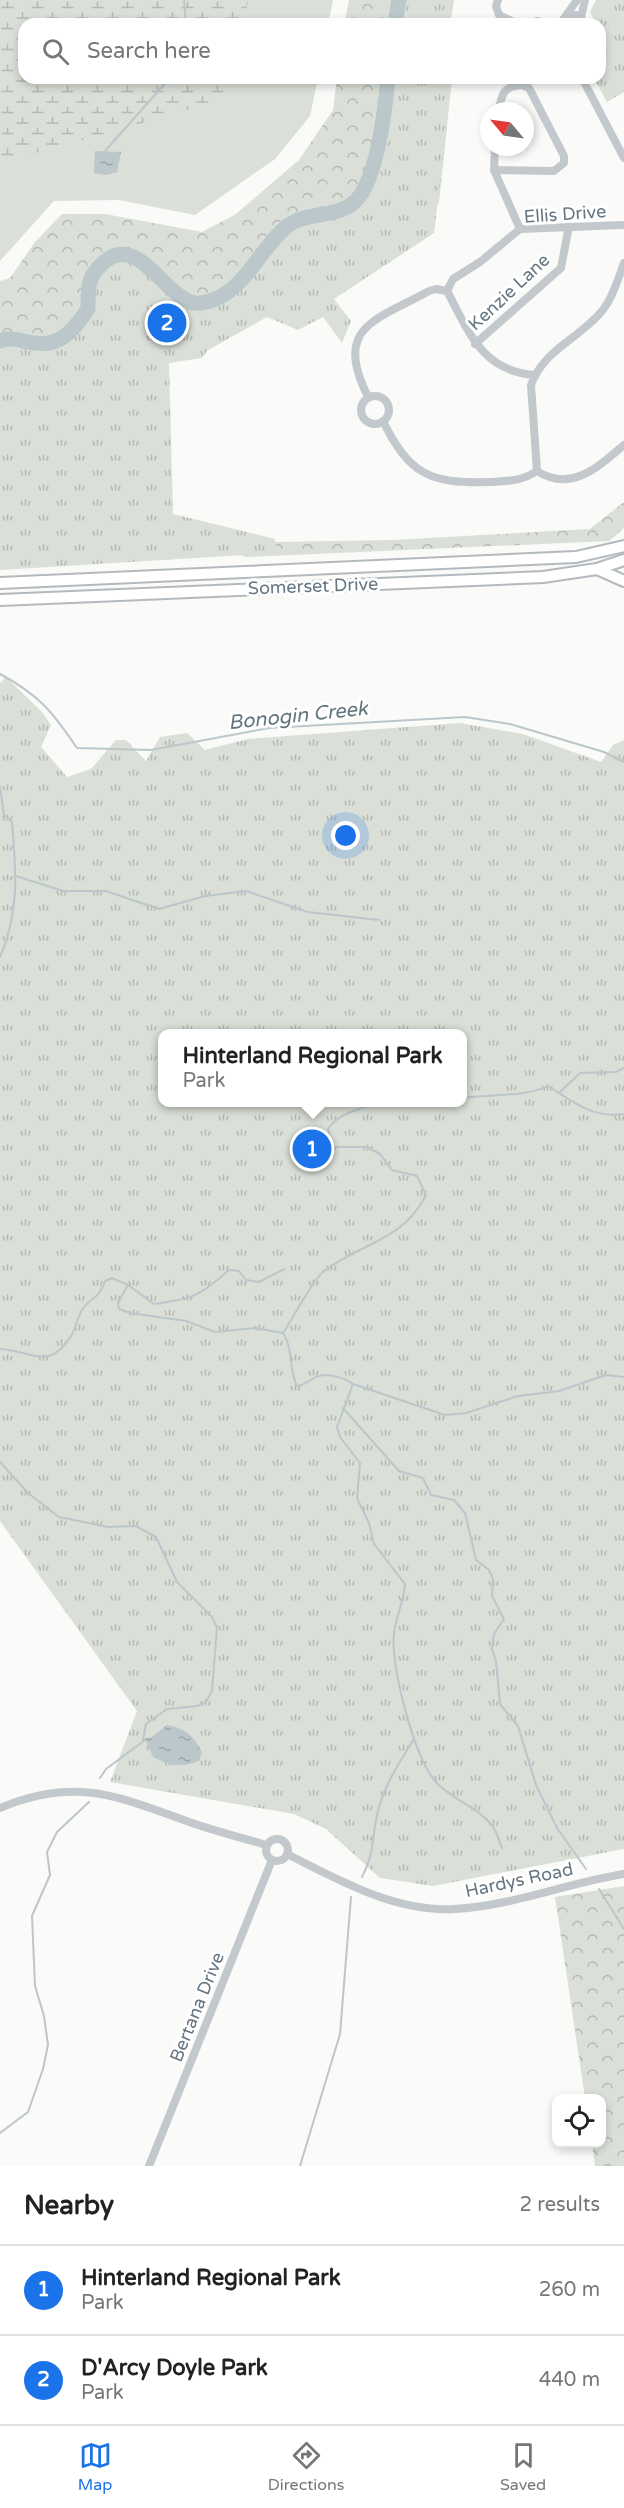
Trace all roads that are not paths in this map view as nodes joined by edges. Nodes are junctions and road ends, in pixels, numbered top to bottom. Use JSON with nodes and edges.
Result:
{"nodes":[{"id":1,"x":498,"y":0,"type":"edge"},
{"id":2,"x":578,"y":0,"type":"edge"},
{"id":3,"x":585,"y":0,"type":"edge"},
{"id":4,"x":581,"y":17,"type":"joint"},
{"id":5,"x":505,"y":18,"type":"edge"},
{"id":6,"x":565,"y":18,"type":"edge"},
{"id":7,"x":576,"y":18,"type":"edge"},
{"id":8,"x":509,"y":84,"type":"edge"},
{"id":9,"x":518,"y":84,"type":"edge"},
{"id":10,"x":585,"y":84,"type":"edge"},
{"id":11,"x":500,"y":102,"type":"edge"},
{"id":12,"x":495,"y":156,"type":"edge"},
{"id":13,"x":624,"y":159,"type":"edge"},
{"id":14,"x":494,"y":170,"type":"junction"},
{"id":15,"x":624,"y":221,"type":"edge"},
{"id":16,"x":623,"y":225,"type":"edge"},
{"id":17,"x":569,"y":226,"type":"junction"},
{"id":18,"x":520,"y":229,"type":"junction"},
{"id":19,"x":624,"y":230,"type":"edge"},
{"id":20,"x":624,"y":263,"type":"edge"},
{"id":21,"x":447,"y":291,"type":"junction"},
{"id":22,"x":475,"y":344,"type":"junction"},
{"id":23,"x":534,"y":375,"type":"junction"},
{"id":24,"x":368,"y":397,"type":"junction"},
{"id":25,"x":383,"y":421,"type":"junction"},
{"id":26,"x":624,"y":445,"type":"edge"},
{"id":27,"x":537,"y":471,"type":"junction"},
{"id":28,"x":624,"y":546,"type":"edge"},
{"id":29,"x":624,"y":560,"type":"edge"},
{"id":30,"x":597,"y":569,"type":"junction"},
{"id":31,"x":252,"y":572,"type":"junction"},
{"id":32,"x":624,"y":581,"type":"edge"},
{"id":33,"x":0,"y":582,"type":"edge"},
{"id":34,"x":253,"y":588,"type":"junction"},
{"id":35,"x":0,"y":600,"type":"edge"},
{"id":36,"x":0,"y":1808,"type":"edge"},
{"id":37,"x":266,"y":1845,"type":"junction"},
{"id":38,"x":287,"y":1854,"type":"junction"},
{"id":39,"x":272,"y":1860,"type":"junction"},
{"id":40,"x":624,"y":1874,"type":"edge"},
{"id":41,"x":149,"y":2166,"type":"edge"}],
"edges":[{"from":1,"to":5,"type":"street"},
{"from":2,"to":6,"type":"street"},
{"from":3,"to":4,"type":"street"},
{"from":4,"to":7,"type":"street"},
{"from":8,"to":11,"type":"street"},
{"from":9,"to":14,"type":"street"},
{"from":10,"to":13,"type":"street"},
{"from":12,"to":14,"type":"street"},
{"from":14,"to":18,"type":"street"},
{"from":15,"to":16,"type":"street"},
{"from":16,"to":17,"type":"street","name":"Ellis Drive"},
{"from":16,"to":19,"type":"street"},
{"from":17,"to":18,"type":"street","name":"Ellis Drive"},
{"from":17,"to":22,"type":"street","name":"Kenzie Lane"},
{"from":18,"to":21,"type":"street","name":"Ellis Drive"},
{"from":20,"to":23,"type":"street"},
{"from":21,"to":22,"type":"street"},
{"from":21,"to":24,"type":"street"},
{"from":22,"to":23,"type":"street"},
{"from":23,"to":27,"type":"street"},
{"from":24,"to":25,"type":"street"},
{"from":24,"to":25,"type":"street"},
{"from":25,"to":27,"type":"street"},
{"from":26,"to":27,"type":"street"},
{"from":28,"to":31,"type":"main road","name":"Somerset Drive"},
{"from":29,"to":30,"type":"main road","name":"Somerset Drive"},
{"from":30,"to":32,"type":"main road"},
{"from":30,"to":34,"type":"main road","name":"Somerset Drive"},
{"from":31,"to":33,"type":"main road","name":"Somerset Drive"},
{"from":31,"to":34,"type":"main road"},
{"from":34,"to":35,"type":"main road","name":"Somerset Drive"},
{"from":36,"to":37,"type":"street"},
{"from":37,"to":38,"type":"street"},
{"from":37,"to":39,"type":"street"},
{"from":38,"to":39,"type":"street"},
{"from":38,"to":40,"type":"street","name":"Hardys Road"},
{"from":39,"to":41,"type":"street","name":"Bertana Drive"}]}
